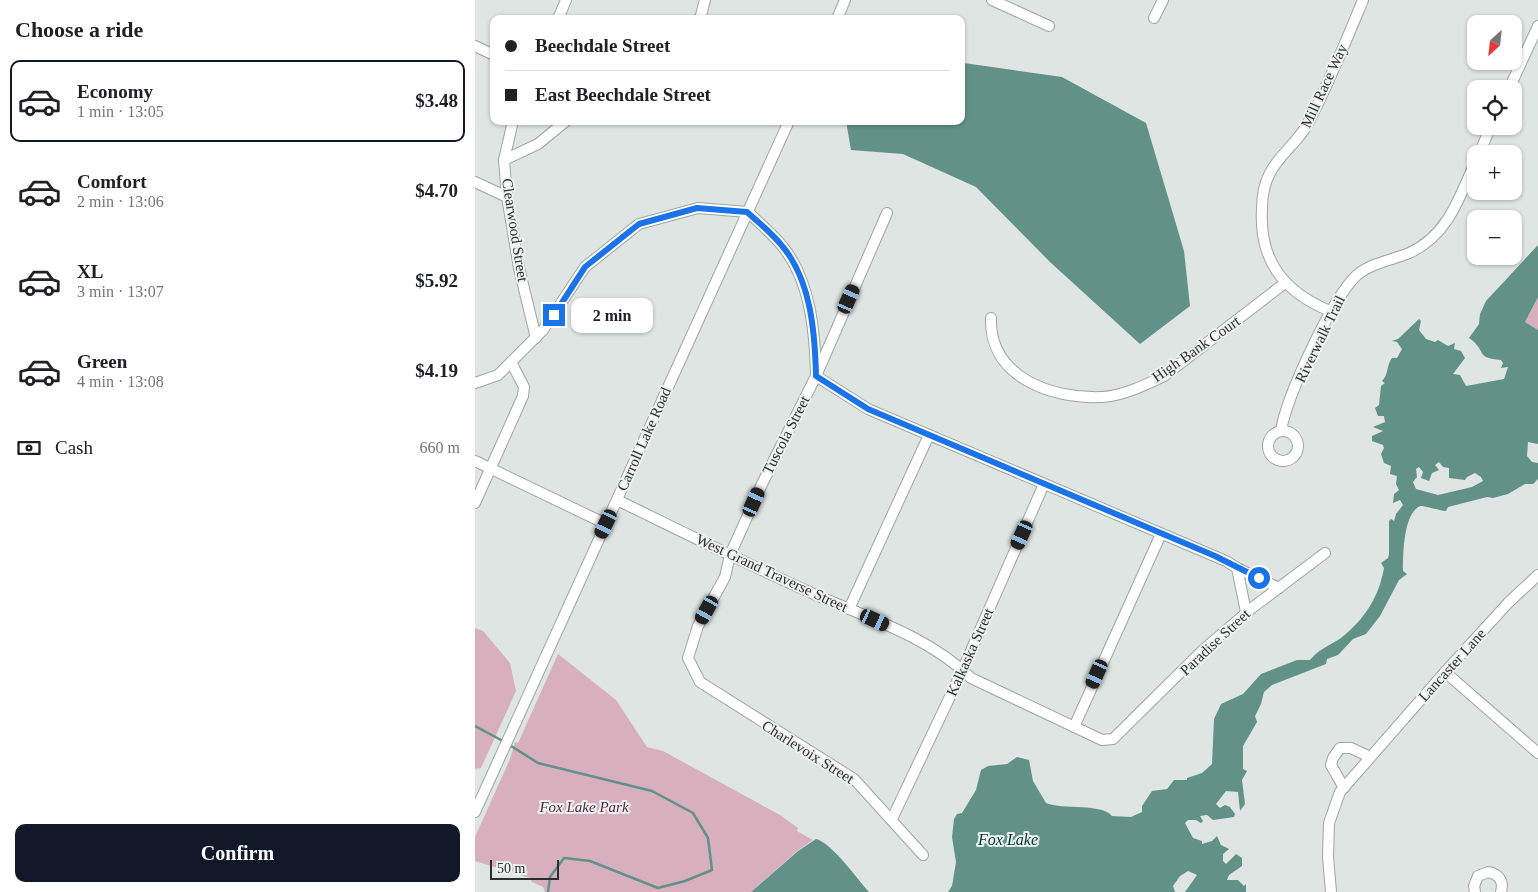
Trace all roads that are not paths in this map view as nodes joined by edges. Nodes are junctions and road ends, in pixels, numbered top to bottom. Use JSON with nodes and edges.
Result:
{"nodes":[{"id":1,"x":566,"y":0,"type":"edge"},
{"id":2,"x":705,"y":0,"type":"edge"},
{"id":3,"x":845,"y":0,"type":"edge"},
{"id":4,"x":1163,"y":0,"type":"edge"},
{"id":5,"x":1363,"y":0,"type":"edge"},
{"id":6,"x":997,"y":1,"type":"edge"},
{"id":7,"x":559,"y":15,"type":"edge"},
{"id":8,"x":701,"y":15,"type":"edge"},
{"id":9,"x":839,"y":15,"type":"edge"},
{"id":10,"x":1154,"y":18,"type":"dead end"},
{"id":11,"x":1049,"y":26,"type":"dead end"},
{"id":12,"x":1538,"y":26,"type":"edge"},
{"id":13,"x":475,"y":46,"type":"edge"},
{"id":14,"x":490,"y":53,"type":"edge"},
{"id":15,"x":1513,"y":80,"type":"edge"},
{"id":16,"x":512,"y":125,"type":"edge"},
{"id":17,"x":561,"y":125,"type":"edge"},
{"id":18,"x":787,"y":125,"type":"edge"},
{"id":19,"x":504,"y":160,"type":"junction"},
{"id":20,"x":1467,"y":180,"type":"edge"},
{"id":21,"x":475,"y":182,"type":"edge"},
{"id":22,"x":507,"y":197,"type":"junction"},
{"id":23,"x":747,"y":212,"type":"junction"},
{"id":24,"x":887,"y":213,"type":"dead end"},
{"id":25,"x":1285,"y":283,"type":"junction"},
{"id":26,"x":1330,"y":311,"type":"junction"},
{"id":27,"x":991,"y":318,"type":"dead end"},
{"id":28,"x":536,"y":338,"type":"junction"},
{"id":29,"x":511,"y":362,"type":"junction"},
{"id":30,"x":816,"y":376,"type":"junction"},
{"id":31,"x":475,"y":382,"type":"edge"},
{"id":32,"x":1281,"y":431,"type":"dead end"},
{"id":33,"x":929,"y":435,"type":"junction"},
{"id":34,"x":475,"y":461,"type":"edge"},
{"id":35,"x":490,"y":468,"type":"junction"},
{"id":36,"x":1044,"y":484,"type":"junction"},
{"id":37,"x":617,"y":500,"type":"junction"},
{"id":38,"x":475,"y":503,"type":"edge"},
{"id":39,"x":606,"y":524,"type":"junction"},
{"id":40,"x":1161,"y":534,"type":"junction"},
{"id":41,"x":1325,"y":554,"type":"dead end"},
{"id":42,"x":730,"y":555,"type":"junction"},
{"id":43,"x":1237,"y":568,"type":"junction"},
{"id":44,"x":1538,"y":575,"type":"edge"},
{"id":45,"x":1279,"y":588,"type":"junction"},
{"id":46,"x":849,"y":609,"type":"junction"},
{"id":47,"x":1246,"y":612,"type":"junction"},
{"id":48,"x":688,"y":658,"type":"joint"},
{"id":49,"x":963,"y":669,"type":"junction"},
{"id":50,"x":1445,"y":672,"type":"junction"},
{"id":51,"x":1074,"y":727,"type":"junction"},
{"id":52,"x":1113,"y":739,"type":"joint"},
{"id":53,"x":1538,"y":754,"type":"edge"},
{"id":54,"x":1370,"y":757,"type":"junction"},
{"id":55,"x":1344,"y":788,"type":"junction"},
{"id":56,"x":475,"y":812,"type":"edge"},
{"id":57,"x":892,"y":819,"type":"junction"},
{"id":58,"x":923,"y":855,"type":"dead end"},
{"id":59,"x":1331,"y":892,"type":"edge"},
{"id":60,"x":1475,"y":892,"type":"edge"},
{"id":61,"x":1501,"y":892,"type":"edge"}],
"edges":[{"from":1,"to":7,"type":"street"},
{"from":2,"to":8,"type":"street"},
{"from":3,"to":9,"type":"street"},
{"from":4,"to":10,"type":"street"},
{"from":5,"to":25,"type":"street","name":"Mill Race Way"},
{"from":6,"to":11,"type":"street"},
{"from":12,"to":15,"type":"street"},
{"from":13,"to":14,"type":"street"},
{"from":16,"to":19,"type":"street","name":"Clearwood Street"},
{"from":17,"to":19,"type":"street"},
{"from":18,"to":23,"type":"street","name":"Carroll Lake Road"},
{"from":19,"to":22,"type":"street","name":"Clearwood Street"},
{"from":20,"to":26,"type":"street","name":"Riverwalk Trail"},
{"from":21,"to":22,"type":"street"},
{"from":22,"to":28,"type":"street","name":"Clearwood Street"},
{"from":23,"to":28,"type":"street"},
{"from":23,"to":30,"type":"street"},
{"from":23,"to":37,"type":"street","name":"Carroll Lake Road"},
{"from":24,"to":30,"type":"street","name":"Tuscola Street"},
{"from":25,"to":26,"type":"street","name":"Mill Race Way"},
{"from":25,"to":27,"type":"street","name":"High Bank Court"},
{"from":26,"to":32,"type":"street","name":"Riverwalk Trail"},
{"from":28,"to":29,"type":"street"},
{"from":29,"to":31,"type":"street"},
{"from":29,"to":35,"type":"street"},
{"from":30,"to":33,"type":"street"},
{"from":30,"to":42,"type":"street","name":"Tuscola Street"},
{"from":33,"to":36,"type":"street"},
{"from":33,"to":46,"type":"street"},
{"from":34,"to":35,"type":"street"},
{"from":35,"to":38,"type":"street"},
{"from":35,"to":39,"type":"street"},
{"from":36,"to":40,"type":"street"},
{"from":36,"to":49,"type":"street","name":"Kalkaska Street"},
{"from":37,"to":39,"type":"street","name":"Carroll Lake Road"},
{"from":37,"to":42,"type":"street","name":"West Grand Traverse Street"},
{"from":39,"to":56,"type":"street","name":"Carroll Lake Road"},
{"from":40,"to":43,"type":"street"},
{"from":40,"to":51,"type":"street"},
{"from":41,"to":45,"type":"street","name":"Paradise Street"},
{"from":42,"to":46,"type":"street","name":"West Grand Traverse Street"},
{"from":42,"to":48,"type":"street","name":"Tuscola Street"},
{"from":43,"to":45,"type":"street"},
{"from":43,"to":47,"type":"street"},
{"from":44,"to":50,"type":"street","name":"Lancaster Lane"},
{"from":45,"to":47,"type":"street","name":"Paradise Street"},
{"from":46,"to":49,"type":"street","name":"West Grand Traverse Street"},
{"from":47,"to":52,"type":"street","name":"Paradise Street"},
{"from":48,"to":57,"type":"street","name":"Charlevoix Street"},
{"from":49,"to":51,"type":"street","name":"West Grand Traverse Street"},
{"from":49,"to":57,"type":"street","name":"Kalkaska Street"},
{"from":50,"to":53,"type":"street"},
{"from":50,"to":54,"type":"street","name":"Lancaster Lane"},
{"from":51,"to":52,"type":"street","name":"West Grand Traverse Street"},
{"from":54,"to":55,"type":"street","name":"Lancaster Lane"},
{"from":54,"to":55,"type":"street"},
{"from":55,"to":59,"type":"street","name":"Lancaster Lane"},
{"from":57,"to":58,"type":"street","name":"Charlevoix Street"},
{"from":60,"to":61,"type":"street"}]}
